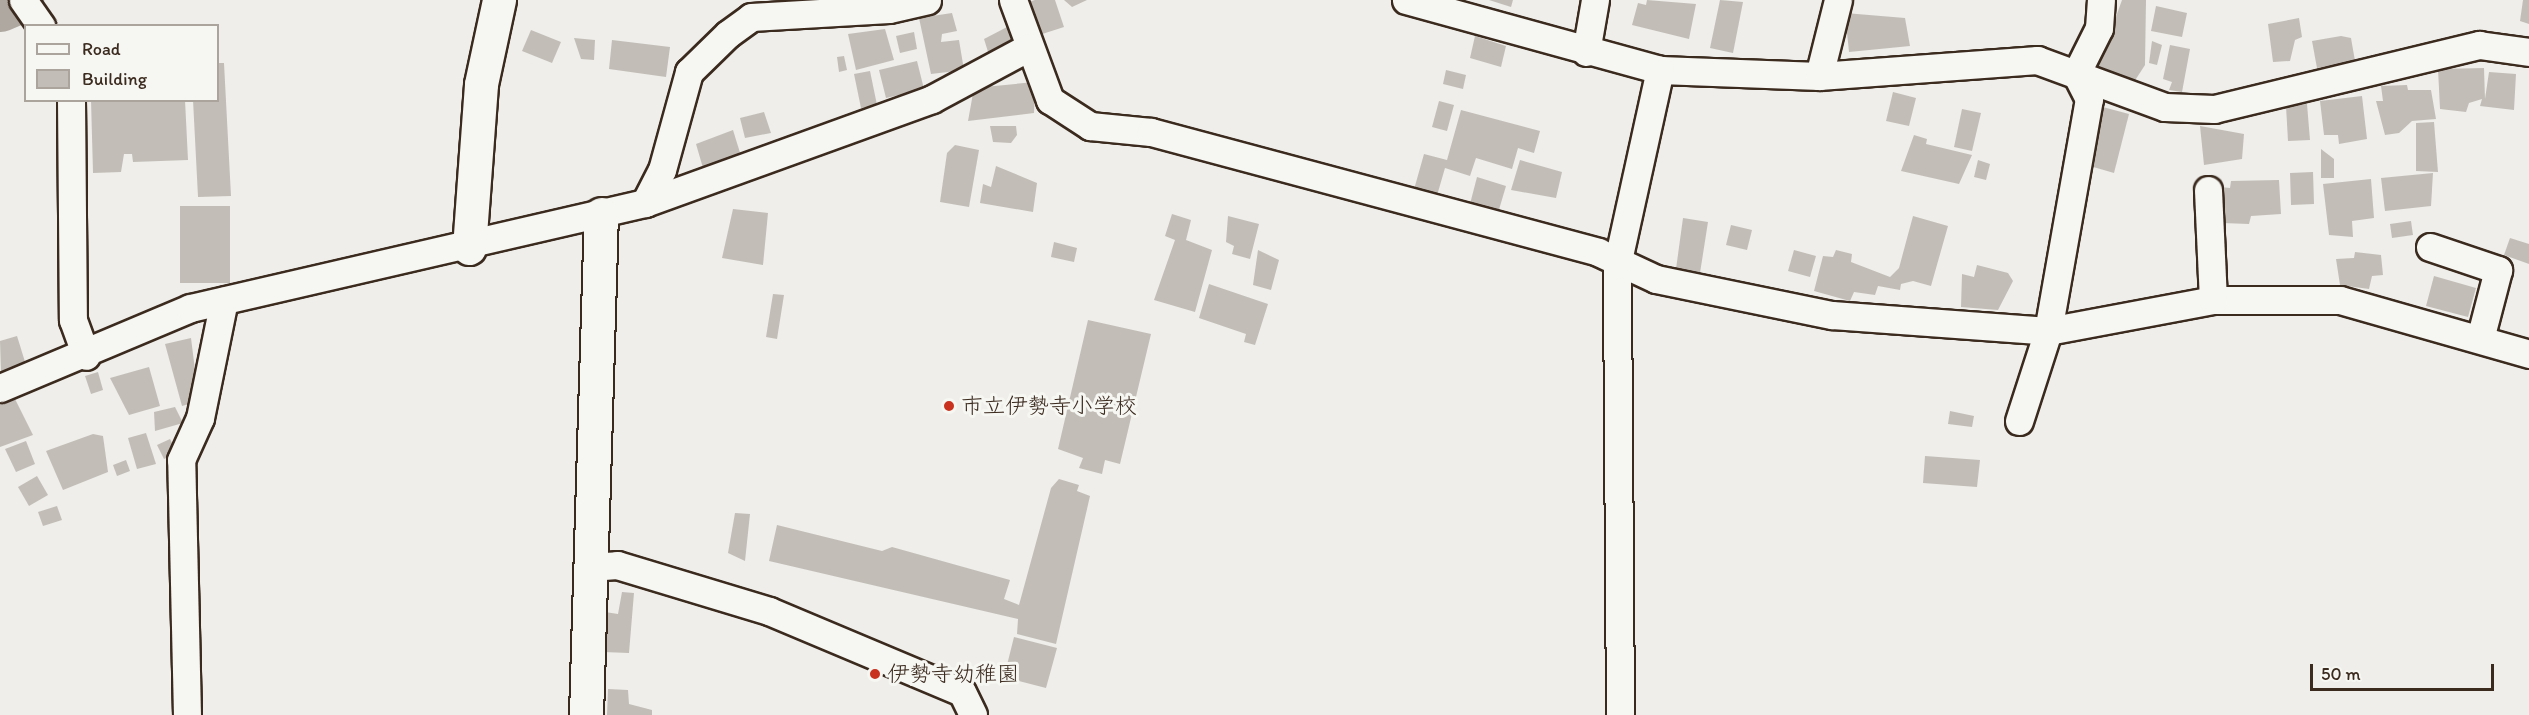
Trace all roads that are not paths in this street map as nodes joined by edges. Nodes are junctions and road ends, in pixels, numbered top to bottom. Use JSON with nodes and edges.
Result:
{"nodes":[{"id":1,"x":23,"y":0,"type":"edge"},
{"id":2,"x":927,"y":0,"type":"edge"},
{"id":3,"x":1013,"y":0,"type":"edge"},
{"id":4,"x":1406,"y":0,"type":"edge"},
{"id":5,"x":1594,"y":0,"type":"edge"},
{"id":6,"x":1838,"y":0,"type":"edge"},
{"id":7,"x":2101,"y":0,"type":"edge"},
{"id":8,"x":498,"y":6,"type":"edge"},
{"id":9,"x":40,"y":24,"type":"edge"},
{"id":10,"x":1029,"y":47,"type":"junction"},
{"id":11,"x":1586,"y":52,"type":"junction"},
{"id":12,"x":2529,"y":52,"type":"edge"},
{"id":13,"x":1660,"y":70,"type":"junction"},
{"id":14,"x":2076,"y":74,"type":"junction"},
{"id":15,"x":1819,"y":76,"type":"junction"},
{"id":16,"x":71,"y":102,"type":"edge"},
{"id":17,"x":2208,"y":190,"type":"dead end"},
{"id":18,"x":645,"y":203,"type":"junction"},
{"id":19,"x":601,"y":214,"type":"junction"},
{"id":20,"x":2430,"y":247,"type":"dead end"},
{"id":21,"x":469,"y":248,"type":"junction"},
{"id":22,"x":1617,"y":265,"type":"junction"},
{"id":23,"x":224,"y":300,"type":"junction"},
{"id":24,"x":2213,"y":300,"type":"junction"},
{"id":25,"x":2048,"y":331,"type":"junction"},
{"id":26,"x":2480,"y":339,"type":"junction"},
{"id":27,"x":2529,"y":354,"type":"edge"},
{"id":28,"x":86,"y":356,"type":"junction"},
{"id":29,"x":0,"y":388,"type":"edge"},
{"id":30,"x":2019,"y":421,"type":"dead end"},
{"id":31,"x":590,"y":567,"type":"junction"},
{"id":32,"x":187,"y":715,"type":"edge"},
{"id":33,"x":586,"y":715,"type":"edge"},
{"id":34,"x":973,"y":715,"type":"edge"},
{"id":35,"x":1620,"y":715,"type":"edge"}],
"edges":[{"from":1,"to":9,"type":"street"},
{"from":2,"to":18,"type":"street"},
{"from":3,"to":10,"type":"street"},
{"from":4,"to":11,"type":"street"},
{"from":5,"to":11,"type":"street"},
{"from":6,"to":15,"type":"street"},
{"from":7,"to":14,"type":"street"},
{"from":8,"to":21,"type":"street"},
{"from":10,"to":18,"type":"street"},
{"from":10,"to":22,"type":"street"},
{"from":11,"to":13,"type":"street"},
{"from":12,"to":14,"type":"street"},
{"from":13,"to":15,"type":"street"},
{"from":13,"to":22,"type":"street"},
{"from":14,"to":15,"type":"street"},
{"from":14,"to":25,"type":"street"},
{"from":16,"to":28,"type":"street"},
{"from":17,"to":24,"type":"street"},
{"from":18,"to":19,"type":"street"},
{"from":19,"to":21,"type":"street"},
{"from":19,"to":31,"type":"street"},
{"from":20,"to":26,"type":"street"},
{"from":21,"to":23,"type":"street"},
{"from":22,"to":25,"type":"street"},
{"from":22,"to":35,"type":"street"},
{"from":23,"to":28,"type":"street"},
{"from":23,"to":32,"type":"street"},
{"from":24,"to":25,"type":"street"},
{"from":24,"to":26,"type":"street"},
{"from":25,"to":30,"type":"street"},
{"from":26,"to":27,"type":"street"},
{"from":28,"to":29,"type":"street"},
{"from":31,"to":33,"type":"street"},
{"from":31,"to":34,"type":"street"}]}
